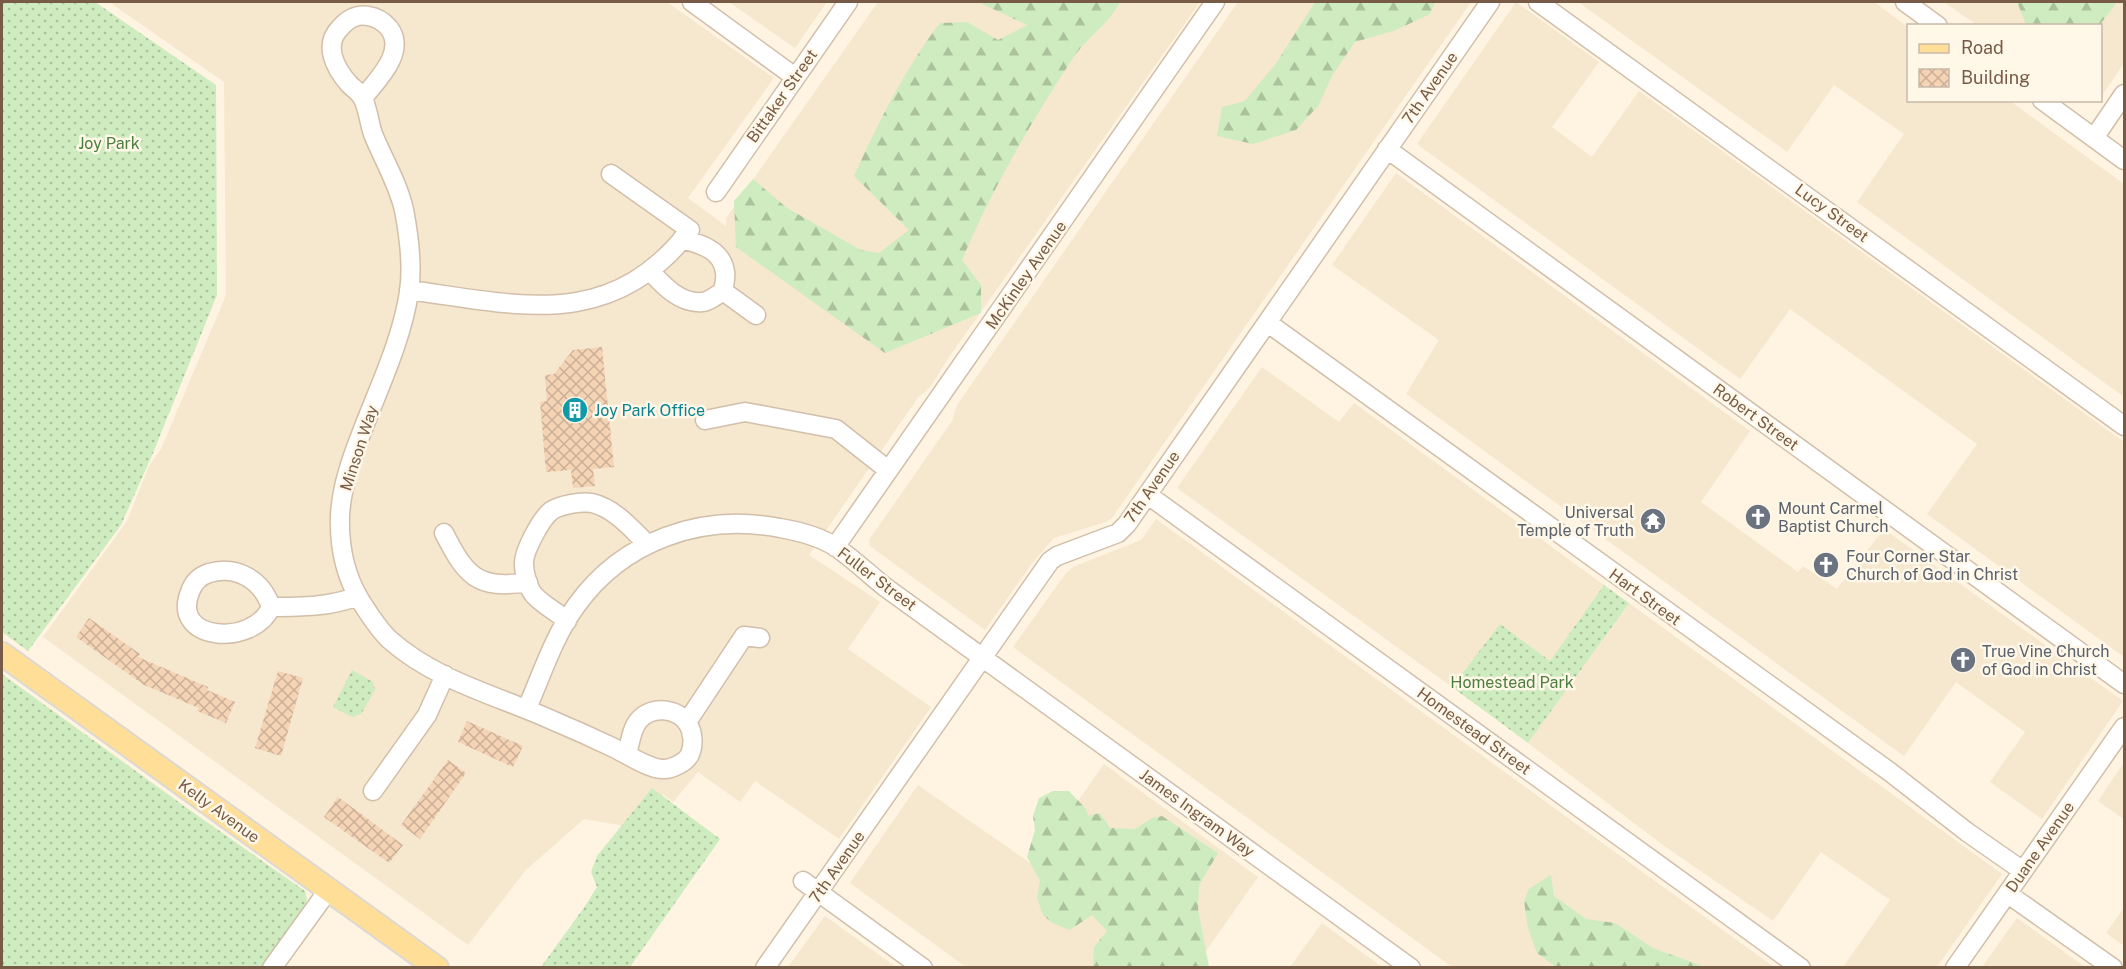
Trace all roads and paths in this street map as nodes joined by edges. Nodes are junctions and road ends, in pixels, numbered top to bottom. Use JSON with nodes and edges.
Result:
{"nodes":[{"id":1,"x":692,"y":2,"type":"edge"},
{"id":2,"x":848,"y":2,"type":"edge"},
{"id":3,"x":1215,"y":2,"type":"edge"},
{"id":4,"x":1490,"y":2,"type":"edge"},
{"id":5,"x":1538,"y":2,"type":"edge"},
{"id":6,"x":1905,"y":2,"type":"edge"},
{"id":7,"x":1935,"y":24,"type":"edge"},
{"id":8,"x":795,"y":77,"type":"junction"},
{"id":9,"x":2124,"y":94,"type":"edge"},
{"id":10,"x":363,"y":98,"type":"dead end"},
{"id":11,"x":2045,"y":102,"type":"edge"},
{"id":12,"x":2094,"y":138,"type":"junction"},
{"id":13,"x":1387,"y":149,"type":"junction"},
{"id":14,"x":2124,"y":160,"type":"edge"},
{"id":15,"x":611,"y":174,"type":"dead end"},
{"id":16,"x":716,"y":192,"type":"dead end"},
{"id":17,"x":686,"y":235,"type":"junction"},
{"id":18,"x":650,"y":271,"type":"junction"},
{"id":19,"x":410,"y":290,"type":"junction"},
{"id":20,"x":723,"y":291,"type":"junction"},
{"id":21,"x":756,"y":315,"type":"dead end"},
{"id":22,"x":1268,"y":323,"type":"junction"},
{"id":23,"x":705,"y":420,"type":"dead end"},
{"id":24,"x":2124,"y":426,"type":"edge"},
{"id":25,"x":888,"y":470,"type":"junction"},
{"id":26,"x":1148,"y":495,"type":"junction"},
{"id":27,"x":444,"y":533,"type":"dead end"},
{"id":28,"x":647,"y":544,"type":"junction"},
{"id":29,"x":835,"y":547,"type":"junction"},
{"id":30,"x":528,"y":582,"type":"junction"},
{"id":31,"x":358,"y":596,"type":"junction"},
{"id":32,"x":271,"y":607,"type":"junction"},
{"id":33,"x":567,"y":621,"type":"junction"},
{"id":34,"x":760,"y":638,"type":"dead end"},
{"id":35,"x":2,"y":654,"type":"edge"},
{"id":36,"x":983,"y":658,"type":"junction"},
{"id":37,"x":445,"y":675,"type":"junction"},
{"id":38,"x":2124,"y":684,"type":"edge"},
{"id":39,"x":527,"y":708,"type":"junction"},
{"id":40,"x":687,"y":722,"type":"junction"},
{"id":41,"x":2124,"y":727,"type":"edge"},
{"id":42,"x":627,"y":755,"type":"junction"},
{"id":43,"x":373,"y":791,"type":"dead end"},
{"id":44,"x":2023,"y":871,"type":"junction"},
{"id":45,"x":803,"y":881,"type":"dead end"},
{"id":46,"x":329,"y":889,"type":"junction"},
{"id":47,"x":819,"y":892,"type":"junction"},
{"id":48,"x":2008,"y":894,"type":"junction"},
{"id":49,"x":272,"y":968,"type":"edge"},
{"id":50,"x":437,"y":968,"type":"edge"},
{"id":51,"x":765,"y":968,"type":"edge"},
{"id":52,"x":923,"y":968,"type":"edge"},
{"id":53,"x":1411,"y":968,"type":"edge"},
{"id":54,"x":1801,"y":968,"type":"edge"},
{"id":55,"x":1955,"y":968,"type":"edge"},
{"id":56,"x":2113,"y":968,"type":"edge"}],
"edges":[{"from":1,"to":8,"type":"street"},
{"from":2,"to":8,"type":"street","name":"Bittaker Street"},
{"from":3,"to":25,"type":"street","name":"McKinley Avenue"},
{"from":4,"to":13,"type":"street","name":"7th Avenue"},
{"from":5,"to":24,"type":"street","name":"Lucy Street"},
{"from":6,"to":7,"type":"street"},
{"from":8,"to":16,"type":"street","name":"Bittaker Street"},
{"from":9,"to":12,"type":"street"},
{"from":10,"to":19,"type":"street","name":"Minson Way"},
{"from":11,"to":12,"type":"street"},
{"from":12,"to":14,"type":"street"},
{"from":13,"to":22,"type":"street","name":"7th Avenue"},
{"from":13,"to":38,"type":"street","name":"Robert Street"},
{"from":15,"to":17,"type":"street"},
{"from":17,"to":18,"type":"street"},
{"from":17,"to":20,"type":"street"},
{"from":18,"to":19,"type":"street"},
{"from":18,"to":20,"type":"street"},
{"from":19,"to":31,"type":"street","name":"Minson Way"},
{"from":20,"to":21,"type":"street"},
{"from":22,"to":26,"type":"street","name":"7th Avenue"},
{"from":22,"to":44,"type":"street","name":"Hart Street"},
{"from":23,"to":25,"type":"street"},
{"from":25,"to":29,"type":"street","name":"McKinley Avenue"},
{"from":26,"to":36,"type":"street","name":"7th Avenue"},
{"from":26,"to":54,"type":"street","name":"Homestead Street"},
{"from":27,"to":30,"type":"street"},
{"from":28,"to":29,"type":"street","name":"Fuller Street"},
{"from":28,"to":30,"type":"street"},
{"from":28,"to":33,"type":"street","name":"Fuller Street"},
{"from":29,"to":36,"type":"street","name":"Fuller Street"},
{"from":30,"to":33,"type":"street"},
{"from":31,"to":32,"type":"street"},
{"from":31,"to":37,"type":"street","name":"Minson Way"},
{"from":32,"to":32,"type":"street"},
{"from":33,"to":39,"type":"street","name":"Fuller Street"},
{"from":34,"to":40,"type":"street"},
{"from":35,"to":46,"type":"main road","name":"Kelly Avenue"},
{"from":36,"to":47,"type":"street","name":"7th Avenue"},
{"from":36,"to":53,"type":"street","name":"James Ingram Way"},
{"from":37,"to":39,"type":"street","name":"Minson Way"},
{"from":37,"to":43,"type":"street"},
{"from":39,"to":42,"type":"street","name":"Minson Way"},
{"from":40,"to":42,"type":"street"},
{"from":40,"to":42,"type":"street","name":"Minson Way"},
{"from":41,"to":44,"type":"street","name":"Duane Avenue"},
{"from":44,"to":48,"type":"street","name":"Duane Avenue"},
{"from":45,"to":47,"type":"street"},
{"from":46,"to":49,"type":"street"},
{"from":46,"to":50,"type":"main road","name":"Kelly Avenue"},
{"from":47,"to":51,"type":"street","name":"7th Avenue"},
{"from":47,"to":52,"type":"street"},
{"from":48,"to":55,"type":"street","name":"Duane Avenue"},
{"from":48,"to":56,"type":"street"}]}
